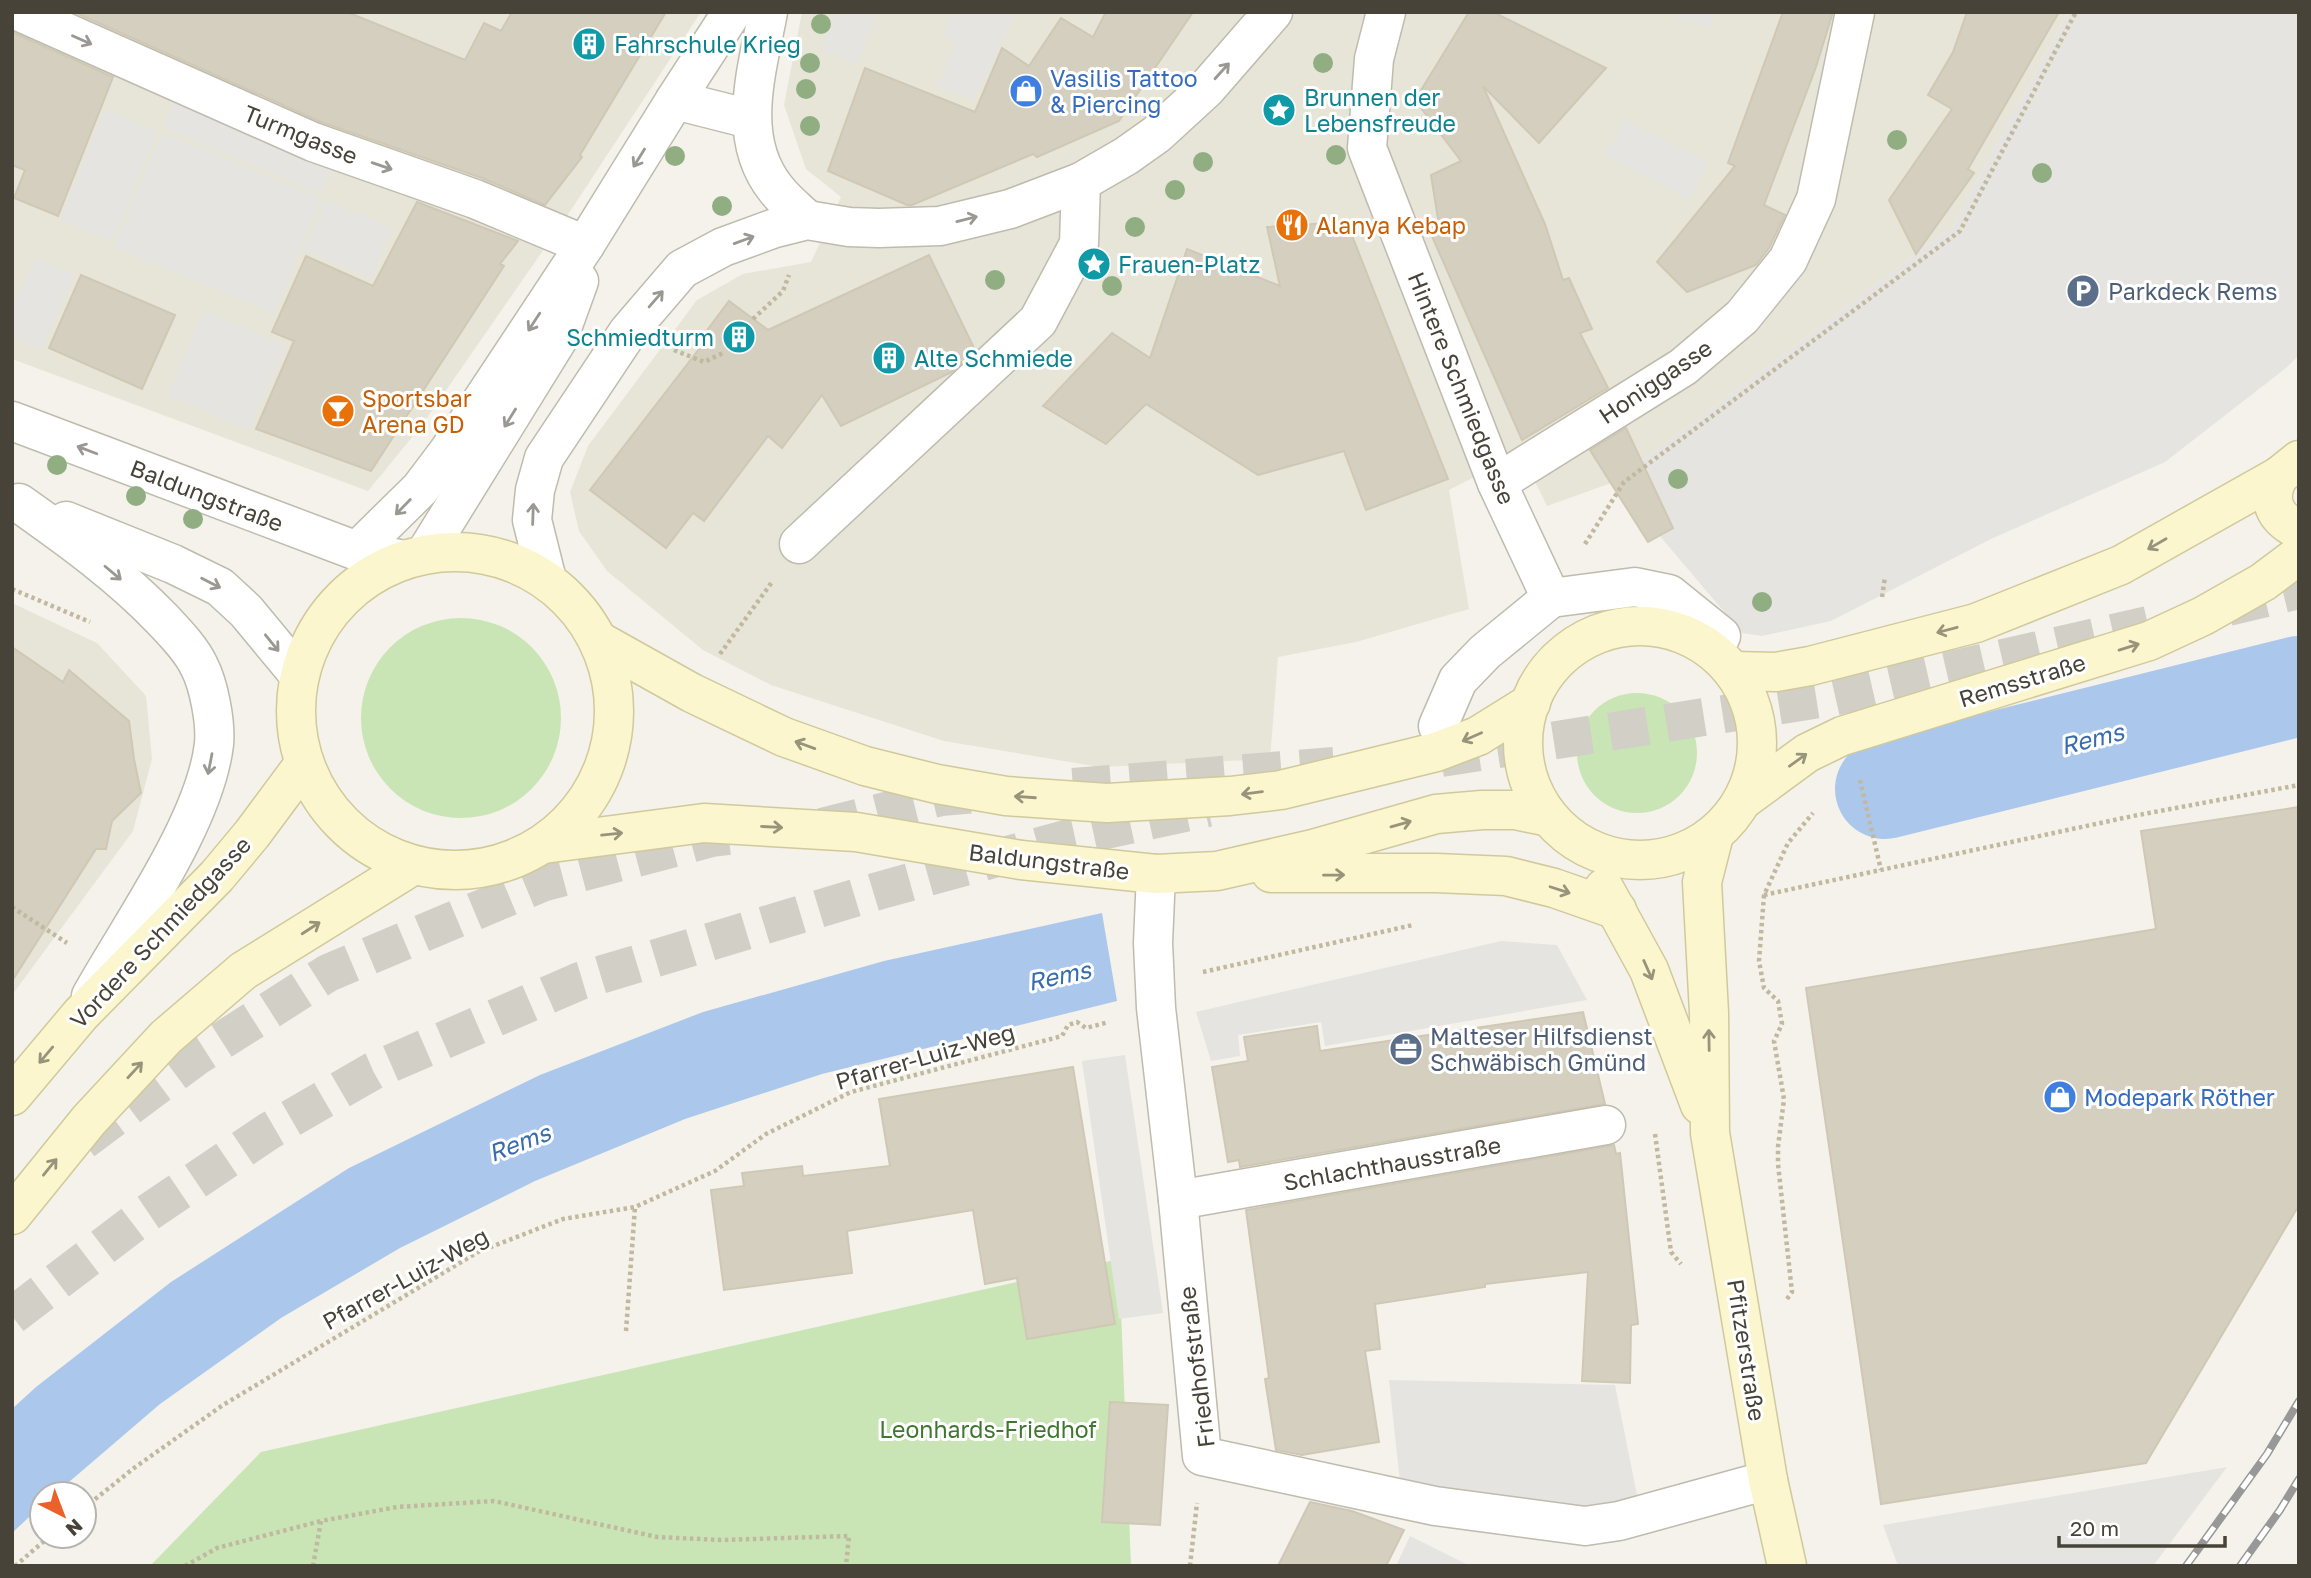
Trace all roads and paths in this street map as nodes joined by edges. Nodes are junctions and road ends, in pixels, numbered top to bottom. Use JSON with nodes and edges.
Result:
{"nodes":[{"id":1,"x":20,"y":12,"type":"edge"},
{"id":2,"x":732,"y":12,"type":"edge"},
{"id":3,"x":768,"y":12,"type":"edge"},
{"id":4,"x":1273,"y":12,"type":"edge"},
{"id":5,"x":1386,"y":12,"type":"edge"},
{"id":6,"x":1855,"y":12,"type":"edge"},
{"id":7,"x":2076,"y":12,"type":"edge"},
{"id":8,"x":675,"y":100,"type":"junction"},
{"id":9,"x":750,"y":119,"type":"junction"},
{"id":10,"x":1081,"y":182,"type":"junction"},
{"id":11,"x":807,"y":220,"type":"junction"},
{"id":12,"x":585,"y":245,"type":"junction"},
{"id":13,"x":12,"y":421,"type":"edge"},
{"id":14,"x":2289,"y":468,"type":"edge"},
{"id":15,"x":1497,"y":483,"type":"junction"},
{"id":16,"x":16,"y":501,"type":"edge"},
{"id":17,"x":2299,"y":530,"type":"edge"},
{"id":18,"x":799,"y":544,"type":"joint"},
{"id":19,"x":357,"y":551,"type":"junction"},
{"id":20,"x":2299,"y":555,"type":"edge"},
{"id":21,"x":414,"y":557,"type":"junction"},
{"id":22,"x":547,"y":580,"type":"junction"},
{"id":23,"x":12,"y":589,"type":"edge"},
{"id":24,"x":1551,"y":598,"type":"junction"},
{"id":25,"x":94,"y":623,"type":"dead end"},
{"id":26,"x":1721,"y":636,"type":"dead end"},
{"id":27,"x":599,"y":641,"type":"junction"},
{"id":28,"x":1732,"y":671,"type":"junction"},
{"id":29,"x":299,"y":675,"type":"junction"},
{"id":30,"x":692,"y":693,"type":"junction"},
{"id":31,"x":1531,"y":703,"type":"junction"},
{"id":32,"x":1438,"y":726,"type":"dead end"},
{"id":33,"x":303,"y":764,"type":"junction"},
{"id":34,"x":1859,"y":772,"type":"dead end"},
{"id":35,"x":2299,"y":785,"type":"edge"},
{"id":36,"x":1743,"y":800,"type":"junction"},
{"id":37,"x":1819,"y":804,"type":"dead end"},
{"id":38,"x":1549,"y":817,"type":"junction"},
{"id":39,"x":1714,"y":835,"type":"junction"},
{"id":40,"x":1578,"y":843,"type":"junction"},
{"id":41,"x":544,"y":844,"type":"junction"},
{"id":42,"x":412,"y":866,"type":"junction"},
{"id":43,"x":1881,"y":870,"type":"junction"},
{"id":44,"x":1217,"y":872,"type":"junction"},
{"id":45,"x":1156,"y":874,"type":"junction"},
{"id":46,"x":1764,"y":895,"type":"junction"},
{"id":47,"x":12,"y":907,"type":"edge"},
{"id":48,"x":1617,"y":910,"type":"junction"},
{"id":49,"x":1418,"y":924,"type":"dead end"},
{"id":50,"x":70,"y":945,"type":"dead end"},
{"id":51,"x":1190,"y":975,"type":"dead end"},
{"id":52,"x":81,"y":1014,"type":"junction"},
{"id":53,"x":1121,"y":1018,"type":"dead end"},
{"id":54,"x":12,"y":1096,"type":"edge"},
{"id":55,"x":1606,"y":1125,"type":"dead end"},
{"id":56,"x":1654,"y":1130,"type":"dead end"},
{"id":57,"x":1710,"y":1133,"type":"junction"},
{"id":58,"x":1662,"y":1185,"type":"dead end"},
{"id":59,"x":1178,"y":1200,"type":"junction"},
{"id":60,"x":635,"y":1207,"type":"junction"},
{"id":61,"x":12,"y":1214,"type":"edge"},
{"id":62,"x":626,"y":1331,"type":"dead end"},
{"id":63,"x":1746,"y":1346,"type":"junction"},
{"id":64,"x":1202,"y":1457,"type":"junction"},
{"id":65,"x":1768,"y":1480,"type":"junction"},
{"id":66,"x":98,"y":1497,"type":"edge"},
{"id":67,"x":321,"y":1521,"type":"junction"},
{"id":68,"x":34,"y":1550,"type":"edge"},
{"id":69,"x":15,"y":1566,"type":"edge"},
{"id":70,"x":185,"y":1566,"type":"edge"},
{"id":71,"x":313,"y":1566,"type":"edge"},
{"id":72,"x":846,"y":1566,"type":"edge"},
{"id":73,"x":1190,"y":1566,"type":"edge"},
{"id":74,"x":1787,"y":1566,"type":"edge"}],
"edges":[{"from":1,"to":12,"type":"street","name":"Turmgasse","one_way":true},
{"from":2,"to":8,"type":"street"},
{"from":3,"to":9,"type":"street"},
{"from":10,"to":4,"type":"street","one_way":true},
{"from":5,"to":15,"type":"street","name":"Hintere Schmiedgasse"},
{"from":6,"to":15,"type":"street","name":"Honiggasse"},
{"from":7,"to":24,"type":"path"},
{"from":8,"to":9,"type":"street"},
{"from":8,"to":12,"type":"street","one_way":true},
{"from":9,"to":11,"type":"street"},
{"from":11,"to":10,"type":"street","one_way":true},
{"from":10,"to":18,"type":"street"},
{"from":22,"to":11,"type":"street","one_way":true},
{"from":12,"to":19,"type":"street","one_way":true},
{"from":12,"to":21,"type":"street","one_way":true},
{"from":19,"to":13,"type":"street","name":"Baldungstraße","one_way":true},
{"from":14,"to":17,"type":"main road"},
{"from":14,"to":28,"type":"main road","one_way":true},
{"from":15,"to":24,"type":"street","name":"Hintere Schmiedgasse"},
{"from":16,"to":29,"type":"street","one_way":true},
{"from":16,"to":52,"type":"street","one_way":true},
{"from":18,"to":30,"type":"path"},
{"from":19,"to":21,"type":"street","name":"Baldungstraße"},
{"from":36,"to":20,"type":"main road","name":"Remsstraße","one_way":true},
{"from":21,"to":22,"type":"main road"},
{"from":21,"to":29,"type":"main road"},
{"from":22,"to":27,"type":"main road"},
{"from":23,"to":25,"type":"path"},
{"from":24,"to":26,"type":"street"},
{"from":24,"to":32,"type":"street"},
{"from":27,"to":30,"type":"main road"},
{"from":27,"to":41,"type":"main road"},
{"from":28,"to":31,"type":"main road"},
{"from":28,"to":36,"type":"main road"},
{"from":29,"to":33,"type":"main road"},
{"from":31,"to":30,"type":"main road","one_way":true},
{"from":31,"to":38,"type":"main road"},
{"from":33,"to":42,"type":"main road"},
{"from":33,"to":52,"type":"main road","name":"Vordere Schmiedgasse"},
{"from":34,"to":43,"type":"path"},
{"from":35,"to":43,"type":"path"},
{"from":36,"to":39,"type":"main road"},
{"from":37,"to":46,"type":"path"},
{"from":38,"to":40,"type":"main road"},
{"from":44,"to":38,"type":"main road","name":"Baldungstraße","one_way":true},
{"from":39,"to":40,"type":"main road"},
{"from":57,"to":39,"type":"main road","name":"Pfitzerstraße","one_way":true},
{"from":40,"to":48,"type":"main road","name":"Pfitzerstraße"},
{"from":41,"to":42,"type":"main road"},
{"from":41,"to":45,"type":"main road","name":"Baldungstraße","one_way":true},
{"from":61,"to":42,"type":"main road","one_way":true},
{"from":43,"to":46,"type":"path"},
{"from":44,"to":45,"type":"main road","name":"Baldungstraße"},
{"from":44,"to":48,"type":"main road","one_way":true},
{"from":45,"to":59,"type":"street","name":"Friedhofstraße"},
{"from":46,"to":63,"type":"path"},
{"from":47,"to":50,"type":"path"},
{"from":48,"to":57,"type":"main road","name":"Pfitzerstraße","one_way":true},
{"from":49,"to":51,"type":"path"},
{"from":52,"to":54,"type":"main road","name":"Vordere Schmiedgasse","one_way":true},
{"from":53,"to":60,"type":"path","name":"Pfarrer-Luiz-Weg"},
{"from":55,"to":59,"type":"street","name":"Schlachthausstraße"},
{"from":56,"to":58,"type":"path"},
{"from":57,"to":63,"type":"main road","name":"Pfitzerstraße"},
{"from":59,"to":64,"type":"street","name":"Friedhofstraße"},
{"from":60,"to":62,"type":"path"},
{"from":60,"to":66,"type":"path","name":"Pfarrer-Luiz-Weg"},
{"from":63,"to":65,"type":"main road","name":"Pfitzerstraße"},
{"from":64,"to":65,"type":"street","name":"Friedhofstraße"},
{"from":64,"to":73,"type":"path"},
{"from":65,"to":74,"type":"main road","name":"Pfitzerstraße"},
{"from":67,"to":70,"type":"path"},
{"from":67,"to":71,"type":"path"},
{"from":67,"to":72,"type":"path"},
{"from":68,"to":69,"type":"path"}]}
